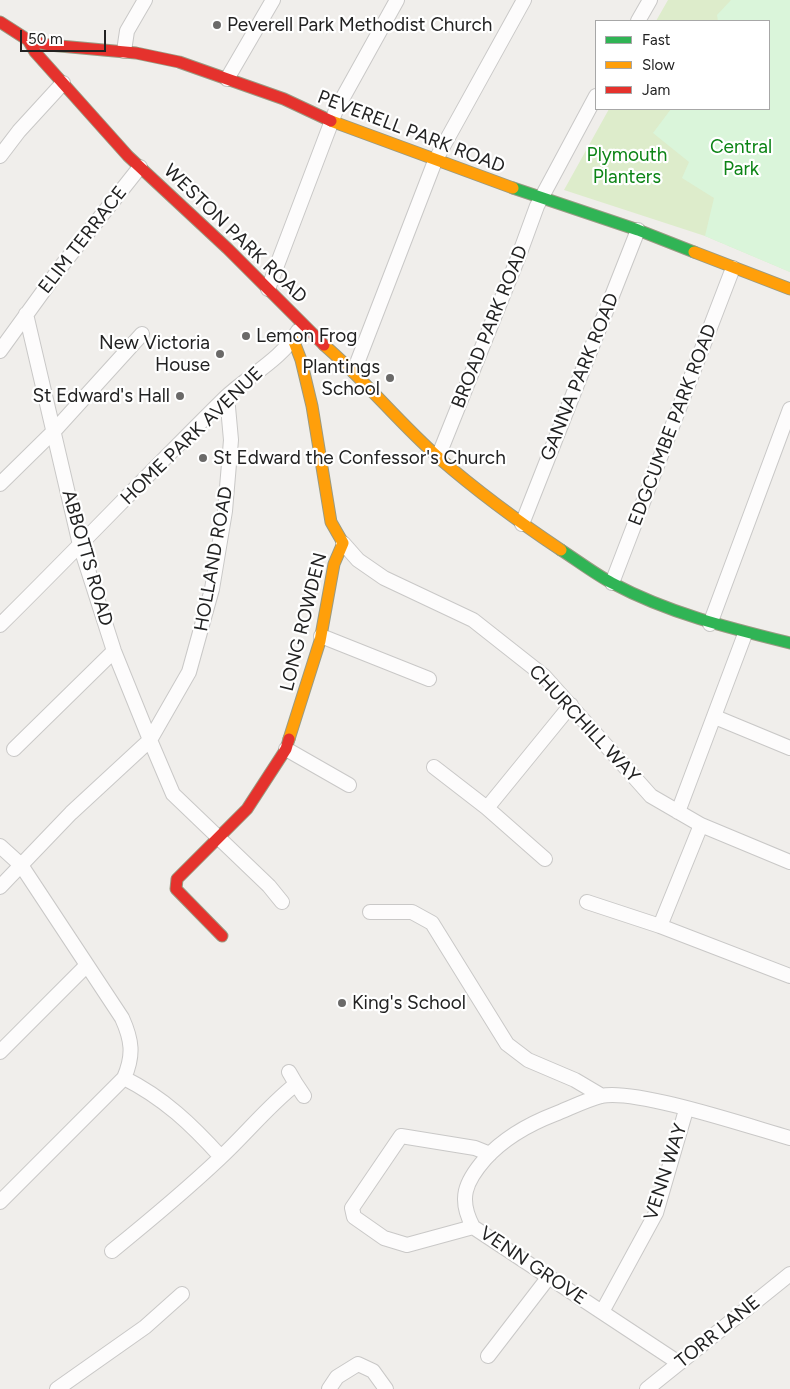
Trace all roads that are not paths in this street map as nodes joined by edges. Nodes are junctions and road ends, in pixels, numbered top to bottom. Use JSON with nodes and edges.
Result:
{"nodes":[{"id":1,"x":145,"y":0,"type":"edge"},
{"id":2,"x":273,"y":0,"type":"edge"},
{"id":3,"x":397,"y":0,"type":"edge"},
{"id":4,"x":524,"y":0,"type":"edge"},
{"id":5,"x":650,"y":0,"type":"edge"},
{"id":6,"x":639,"y":20,"type":"edge"},
{"id":7,"x":0,"y":22,"type":"edge"},
{"id":8,"x":28,"y":40,"type":"junction"},
{"id":9,"x":124,"y":51,"type":"junction"},
{"id":10,"x":227,"y":79,"type":"junction"},
{"id":11,"x":63,"y":83,"type":"junction"},
{"id":12,"x":595,"y":98,"type":"edge"},
{"id":13,"x":332,"y":122,"type":"junction"},
{"id":14,"x":0,"y":156,"type":"edge"},
{"id":15,"x":435,"y":161,"type":"junction"},
{"id":16,"x":140,"y":166,"type":"junction"},
{"id":17,"x":543,"y":197,"type":"junction"},
{"id":18,"x":638,"y":230,"type":"junction"},
{"id":19,"x":733,"y":268,"type":"junction"},
{"id":20,"x":268,"y":289,"type":"junction"},
{"id":21,"x":790,"y":289,"type":"edge"},
{"id":22,"x":26,"y":314,"type":"junction"},
{"id":23,"x":302,"y":324,"type":"junction"},
{"id":24,"x":142,"y":334,"type":"dead end"},
{"id":25,"x":293,"y":339,"type":"junction"},
{"id":26,"x":0,"y":351,"type":"edge"},
{"id":27,"x":354,"y":372,"type":"junction"},
{"id":28,"x":227,"y":396,"type":"junction"},
{"id":29,"x":790,"y":409,"type":"edge"},
{"id":30,"x":54,"y":431,"type":"junction"},
{"id":31,"x":438,"y":457,"type":"junction"},
{"id":32,"x":0,"y":484,"type":"edge"},
{"id":33,"x":522,"y":524,"type":"junction"},
{"id":34,"x":343,"y":543,"type":"junction"},
{"id":35,"x":80,"y":545,"type":"junction"},
{"id":36,"x":612,"y":583,"type":"junction"},
{"id":37,"x":710,"y":624,"type":"junction"},
{"id":38,"x":0,"y":625,"type":"edge"},
{"id":39,"x":745,"y":634,"type":"junction"},
{"id":40,"x":321,"y":636,"type":"junction"},
{"id":41,"x":790,"y":643,"type":"edge"},
{"id":42,"x":114,"y":651,"type":"junction"},
{"id":43,"x":429,"y":678,"type":"dead end"},
{"id":44,"x":571,"y":705,"type":"junction"},
{"id":45,"x":715,"y":717,"type":"junction"},
{"id":46,"x":150,"y":740,"type":"junction"},
{"id":47,"x":790,"y":748,"type":"edge"},
{"id":48,"x":14,"y":749,"type":"dead end"},
{"id":49,"x":286,"y":749,"type":"junction"},
{"id":50,"x":434,"y":767,"type":"dead end"},
{"id":51,"x":349,"y":785,"type":"dead end"},
{"id":52,"x":487,"y":808,"type":"junction"},
{"id":53,"x":678,"y":812,"type":"junction"},
{"id":54,"x":701,"y":825,"type":"junction"},
{"id":55,"x":220,"y":838,"type":"junction"},
{"id":56,"x":0,"y":846,"type":"edge"},
{"id":57,"x":545,"y":859,"type":"dead end"},
{"id":58,"x":790,"y":862,"type":"edge"},
{"id":59,"x":21,"y":865,"type":"junction"},
{"id":60,"x":0,"y":887,"type":"edge"},
{"id":61,"x":282,"y":902,"type":"dead end"},
{"id":62,"x":587,"y":902,"type":"dead end"},
{"id":63,"x":370,"y":912,"type":"dead end"},
{"id":64,"x":660,"y":926,"type":"junction"},
{"id":65,"x":222,"y":936,"type":"dead end"},
{"id":66,"x":86,"y":966,"type":"junction"},
{"id":67,"x":790,"y":976,"type":"edge"},
{"id":68,"x":0,"y":1052,"type":"edge"},
{"id":69,"x":124,"y":1078,"type":"junction"},
{"id":70,"x":304,"y":1096,"type":"dead end"},
{"id":71,"x":602,"y":1096,"type":"junction"},
{"id":72,"x":686,"y":1110,"type":"junction"},
{"id":73,"x":790,"y":1138,"type":"edge"},
{"id":74,"x":490,"y":1154,"type":"junction"},
{"id":75,"x":221,"y":1157,"type":"junction"},
{"id":76,"x":0,"y":1202,"type":"edge"},
{"id":77,"x":473,"y":1227,"type":"junction"},
{"id":78,"x":112,"y":1251,"type":"dead end"},
{"id":79,"x":790,"y":1274,"type":"edge"},
{"id":80,"x":548,"y":1278,"type":"junction"},
{"id":81,"x":182,"y":1294,"type":"dead end"},
{"id":82,"x":602,"y":1312,"type":"junction"},
{"id":83,"x":488,"y":1356,"type":"dead end"},
{"id":84,"x":679,"y":1363,"type":"junction"},
{"id":85,"x":57,"y":1389,"type":"edge"},
{"id":86,"x":329,"y":1389,"type":"edge"},
{"id":87,"x":386,"y":1389,"type":"edge"},
{"id":88,"x":646,"y":1389,"type":"edge"}],
"edges":[{"from":1,"to":9,"type":"street"},
{"from":2,"to":10,"type":"street"},
{"from":3,"to":13,"type":"street"},
{"from":4,"to":15,"type":"street"},
{"from":5,"to":6,"type":"street"},
{"from":7,"to":8,"type":"street","name":"PEVERELL PARK ROAD"},
{"from":8,"to":9,"type":"street","name":"PEVERELL PARK ROAD"},
{"from":8,"to":11,"type":"street","name":"WESTON PARK ROAD"},
{"from":9,"to":10,"type":"street","name":"PEVERELL PARK ROAD"},
{"from":10,"to":13,"type":"street","name":"PEVERELL PARK ROAD"},
{"from":11,"to":14,"type":"street"},
{"from":11,"to":16,"type":"street","name":"WESTON PARK ROAD"},
{"from":12,"to":17,"type":"street","name":"BROAD PARK ROAD"},
{"from":13,"to":15,"type":"street","name":"PEVERELL PARK ROAD"},
{"from":13,"to":20,"type":"street"},
{"from":15,"to":17,"type":"street","name":"PEVERELL PARK ROAD"},
{"from":15,"to":27,"type":"street"},
{"from":16,"to":20,"type":"street","name":"WESTON PARK ROAD"},
{"from":16,"to":22,"type":"street","name":"ELIM TERRACE"},
{"from":17,"to":18,"type":"street","name":"PEVERELL PARK ROAD"},
{"from":17,"to":31,"type":"street","name":"BROAD PARK ROAD"},
{"from":18,"to":19,"type":"street","name":"PEVERELL PARK ROAD"},
{"from":18,"to":33,"type":"street","name":"GANNA PARK ROAD"},
{"from":19,"to":21,"type":"street","name":"PEVERELL PARK ROAD"},
{"from":19,"to":36,"type":"street","name":"EDGCUMBE PARK ROAD"},
{"from":20,"to":23,"type":"street","name":"WESTON PARK ROAD"},
{"from":22,"to":26,"type":"street","name":"ELIM TERRACE"},
{"from":22,"to":30,"type":"street","name":"ABBOTTS ROAD"},
{"from":23,"to":25,"type":"street","name":"HOME PARK AVENUE"},
{"from":23,"to":27,"type":"street","name":"WESTON PARK ROAD"},
{"from":24,"to":30,"type":"street"},
{"from":25,"to":28,"type":"street","name":"HOME PARK AVENUE"},
{"from":25,"to":34,"type":"street","name":"LONG ROWDEN"},
{"from":27,"to":31,"type":"street","name":"WESTON PARK ROAD"},
{"from":28,"to":35,"type":"street","name":"HOME PARK AVENUE"},
{"from":28,"to":46,"type":"street","name":"HOLLAND ROAD"},
{"from":29,"to":37,"type":"street"},
{"from":30,"to":32,"type":"street"},
{"from":30,"to":35,"type":"street","name":"ABBOTTS ROAD"},
{"from":31,"to":33,"type":"street","name":"WESTON PARK ROAD"},
{"from":33,"to":36,"type":"street","name":"WESTON PARK ROAD"},
{"from":34,"to":40,"type":"street","name":"LONG ROWDEN"},
{"from":34,"to":44,"type":"street","name":"CHURCHILL WAY"},
{"from":35,"to":38,"type":"street","name":"HOME PARK AVENUE"},
{"from":35,"to":42,"type":"street","name":"ABBOTTS ROAD"},
{"from":36,"to":37,"type":"street","name":"WESTON PARK ROAD"},
{"from":37,"to":39,"type":"street","name":"WESTON PARK ROAD"},
{"from":39,"to":41,"type":"street","name":"WESTON PARK ROAD"},
{"from":39,"to":45,"type":"street"},
{"from":40,"to":43,"type":"street"},
{"from":40,"to":49,"type":"street","name":"LONG ROWDEN"},
{"from":42,"to":46,"type":"street","name":"ABBOTTS ROAD"},
{"from":42,"to":48,"type":"street"},
{"from":44,"to":52,"type":"street"},
{"from":44,"to":53,"type":"street","name":"CHURCHILL WAY"},
{"from":45,"to":47,"type":"street"},
{"from":45,"to":53,"type":"street"},
{"from":46,"to":55,"type":"street","name":"ABBOTTS ROAD"},
{"from":46,"to":59,"type":"street","name":"HOLLAND ROAD"},
{"from":49,"to":51,"type":"street"},
{"from":49,"to":55,"type":"street","name":"LONG ROWDEN"},
{"from":50,"to":52,"type":"street"},
{"from":52,"to":57,"type":"street"},
{"from":53,"to":54,"type":"street","name":"CHURCHILL WAY"},
{"from":54,"to":58,"type":"street","name":"CHURCHILL WAY"},
{"from":54,"to":64,"type":"street"},
{"from":55,"to":61,"type":"street"},
{"from":55,"to":65,"type":"street","name":"LONG ROWDEN"},
{"from":56,"to":59,"type":"street"},
{"from":59,"to":60,"type":"street","name":"HOLLAND ROAD"},
{"from":59,"to":66,"type":"street"},
{"from":62,"to":64,"type":"street"},
{"from":63,"to":71,"type":"street"},
{"from":64,"to":67,"type":"street"},
{"from":66,"to":68,"type":"street"},
{"from":66,"to":69,"type":"street"},
{"from":69,"to":75,"type":"street"},
{"from":69,"to":76,"type":"street"},
{"from":70,"to":75,"type":"street"},
{"from":71,"to":72,"type":"street","name":"VENN GROVE"},
{"from":71,"to":74,"type":"street","name":"VENN GROVE"},
{"from":72,"to":73,"type":"street","name":"VENN GROVE"},
{"from":72,"to":82,"type":"street","name":"VENN WAY"},
{"from":74,"to":77,"type":"street","name":"VENN GROVE"},
{"from":74,"to":77,"type":"street"},
{"from":75,"to":78,"type":"street"},
{"from":77,"to":80,"type":"street","name":"VENN GROVE"},
{"from":79,"to":84,"type":"street","name":"TORR LANE"},
{"from":80,"to":82,"type":"street","name":"VENN GROVE"},
{"from":80,"to":83,"type":"street"},
{"from":81,"to":85,"type":"street"},
{"from":82,"to":84,"type":"street","name":"VENN GROVE"},
{"from":84,"to":88,"type":"street","name":"TORR LANE"},
{"from":86,"to":87,"type":"street"}]}
